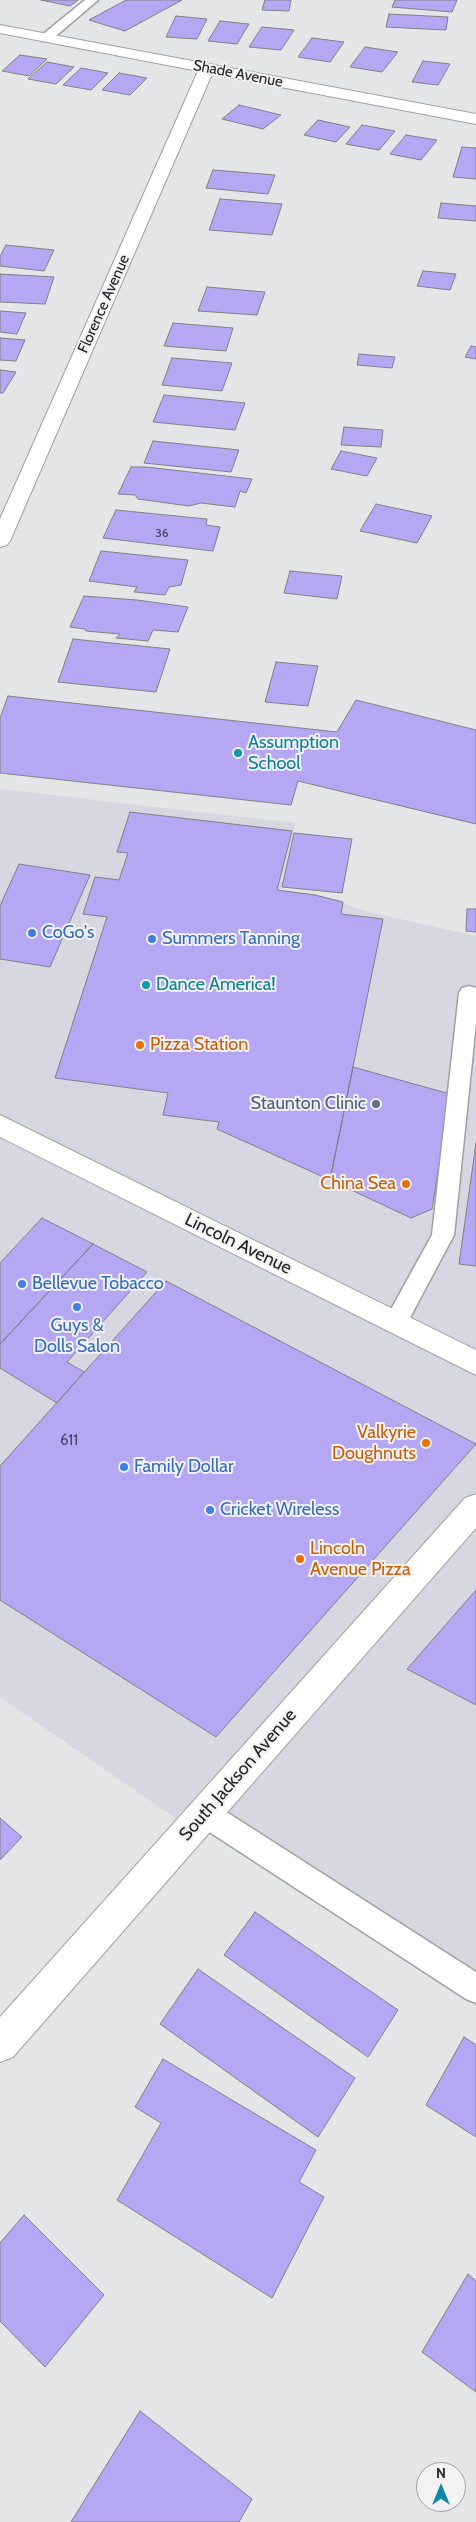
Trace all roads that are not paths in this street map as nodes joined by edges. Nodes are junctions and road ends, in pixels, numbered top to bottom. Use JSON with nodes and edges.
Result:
{"nodes":[{"id":1,"x":92,"y":0,"type":"edge"},
{"id":2,"x":0,"y":29,"type":"edge"},
{"id":3,"x":46,"y":38,"type":"junction"},
{"id":4,"x":207,"y":68,"type":"junction"},
{"id":5,"x":476,"y":119,"type":"edge"},
{"id":6,"x":0,"y":540,"type":"edge"},
{"id":7,"x":476,"y":995,"type":"edge"},
{"id":8,"x":0,"y":1125,"type":"edge"},
{"id":9,"x":396,"y":1322,"type":"junction"},
{"id":10,"x":476,"y":1363,"type":"edge"},
{"id":11,"x":476,"y":1507,"type":"edge"},
{"id":12,"x":204,"y":1813,"type":"junction"},
{"id":13,"x":476,"y":1989,"type":"edge"},
{"id":14,"x":0,"y":2044,"type":"edge"}],
"edges":[{"from":1,"to":3,"type":"lane"},
{"from":2,"to":3,"type":"street","name":"Shade Avenue"},
{"from":3,"to":4,"type":"street","name":"Shade Avenue"},
{"from":4,"to":5,"type":"street","name":"Shade Avenue"},
{"from":4,"to":6,"type":"street","name":"Florence Avenue"},
{"from":7,"to":9,"type":"lane"},
{"from":8,"to":9,"type":"street","name":"Lincoln Avenue"},
{"from":9,"to":10,"type":"street","name":"Lincoln Avenue"},
{"from":11,"to":12,"type":"street","name":"South Jackson Avenue"},
{"from":12,"to":13,"type":"lane"},
{"from":12,"to":14,"type":"street","name":"South Jackson Avenue"}]}
